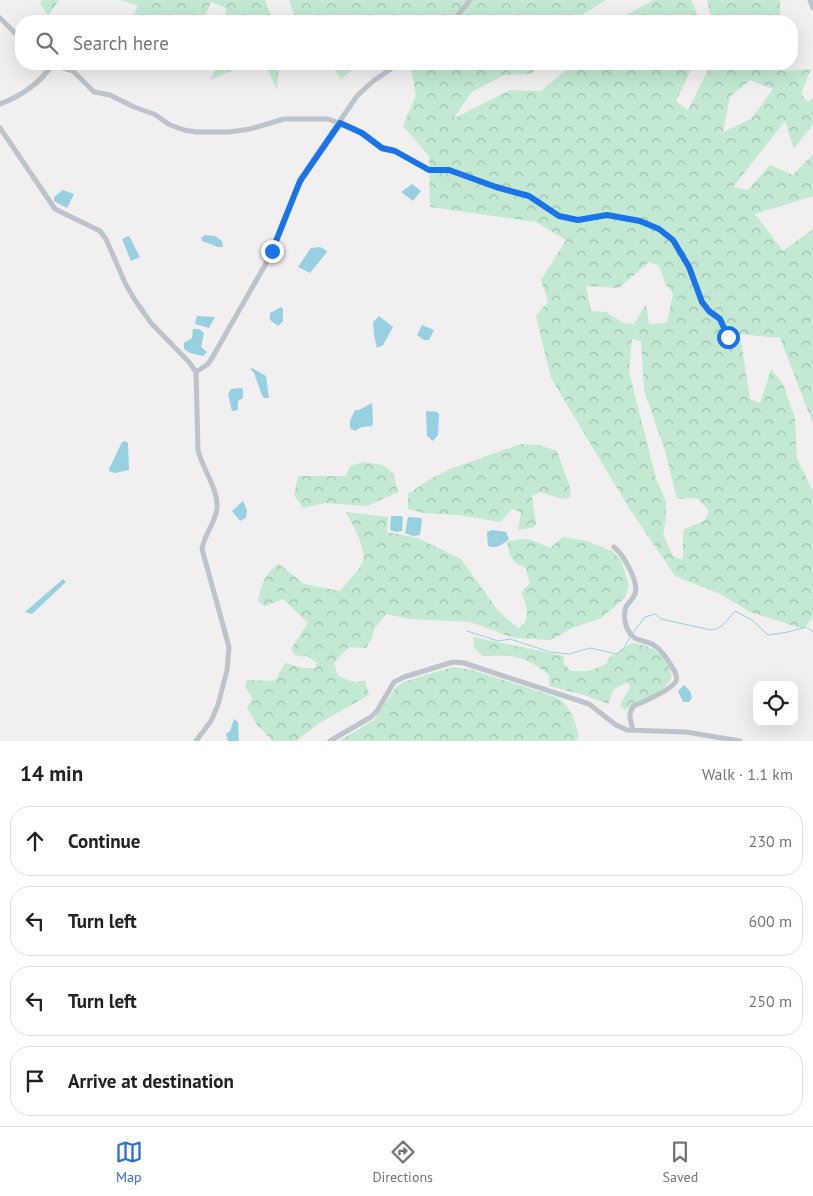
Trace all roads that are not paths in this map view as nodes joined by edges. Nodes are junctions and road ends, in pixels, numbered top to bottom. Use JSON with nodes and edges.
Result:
{"nodes":[{"id":1,"x":470,"y":0,"type":"edge"},
{"id":2,"x":810,"y":0,"type":"edge"},
{"id":3,"x":813,"y":8,"type":"edge"},
{"id":4,"x":458,"y":15,"type":"edge"},
{"id":5,"x":0,"y":18,"type":"edge"},
{"id":6,"x":15,"y":33,"type":"edge"},
{"id":7,"x":49,"y":70,"type":"edge"},
{"id":8,"x":70,"y":70,"type":"edge"},
{"id":9,"x":389,"y":70,"type":"edge"},
{"id":10,"x":0,"y":104,"type":"edge"},
{"id":11,"x":340,"y":123,"type":"junction"},
{"id":12,"x":0,"y":128,"type":"edge"},
{"id":13,"x":730,"y":349,"type":"dead end"},
{"id":14,"x":196,"y":372,"type":"junction"},
{"id":15,"x":614,"y":547,"type":"dead end"},
{"id":16,"x":633,"y":730,"type":"junction"},
{"id":17,"x":196,"y":741,"type":"edge"},
{"id":18,"x":330,"y":741,"type":"edge"},
{"id":19,"x":740,"y":741,"type":"edge"}],
"edges":[{"from":1,"to":4,"type":"street"},
{"from":2,"to":3,"type":"street"},
{"from":5,"to":6,"type":"street"},
{"from":7,"to":10,"type":"street"},
{"from":8,"to":11,"type":"street"},
{"from":9,"to":11,"type":"street"},
{"from":11,"to":13,"type":"street"},
{"from":11,"to":14,"type":"street"},
{"from":12,"to":14,"type":"street"},
{"from":14,"to":17,"type":"street"},
{"from":15,"to":16,"type":"street"},
{"from":16,"to":18,"type":"street"},
{"from":16,"to":19,"type":"street"}]}
